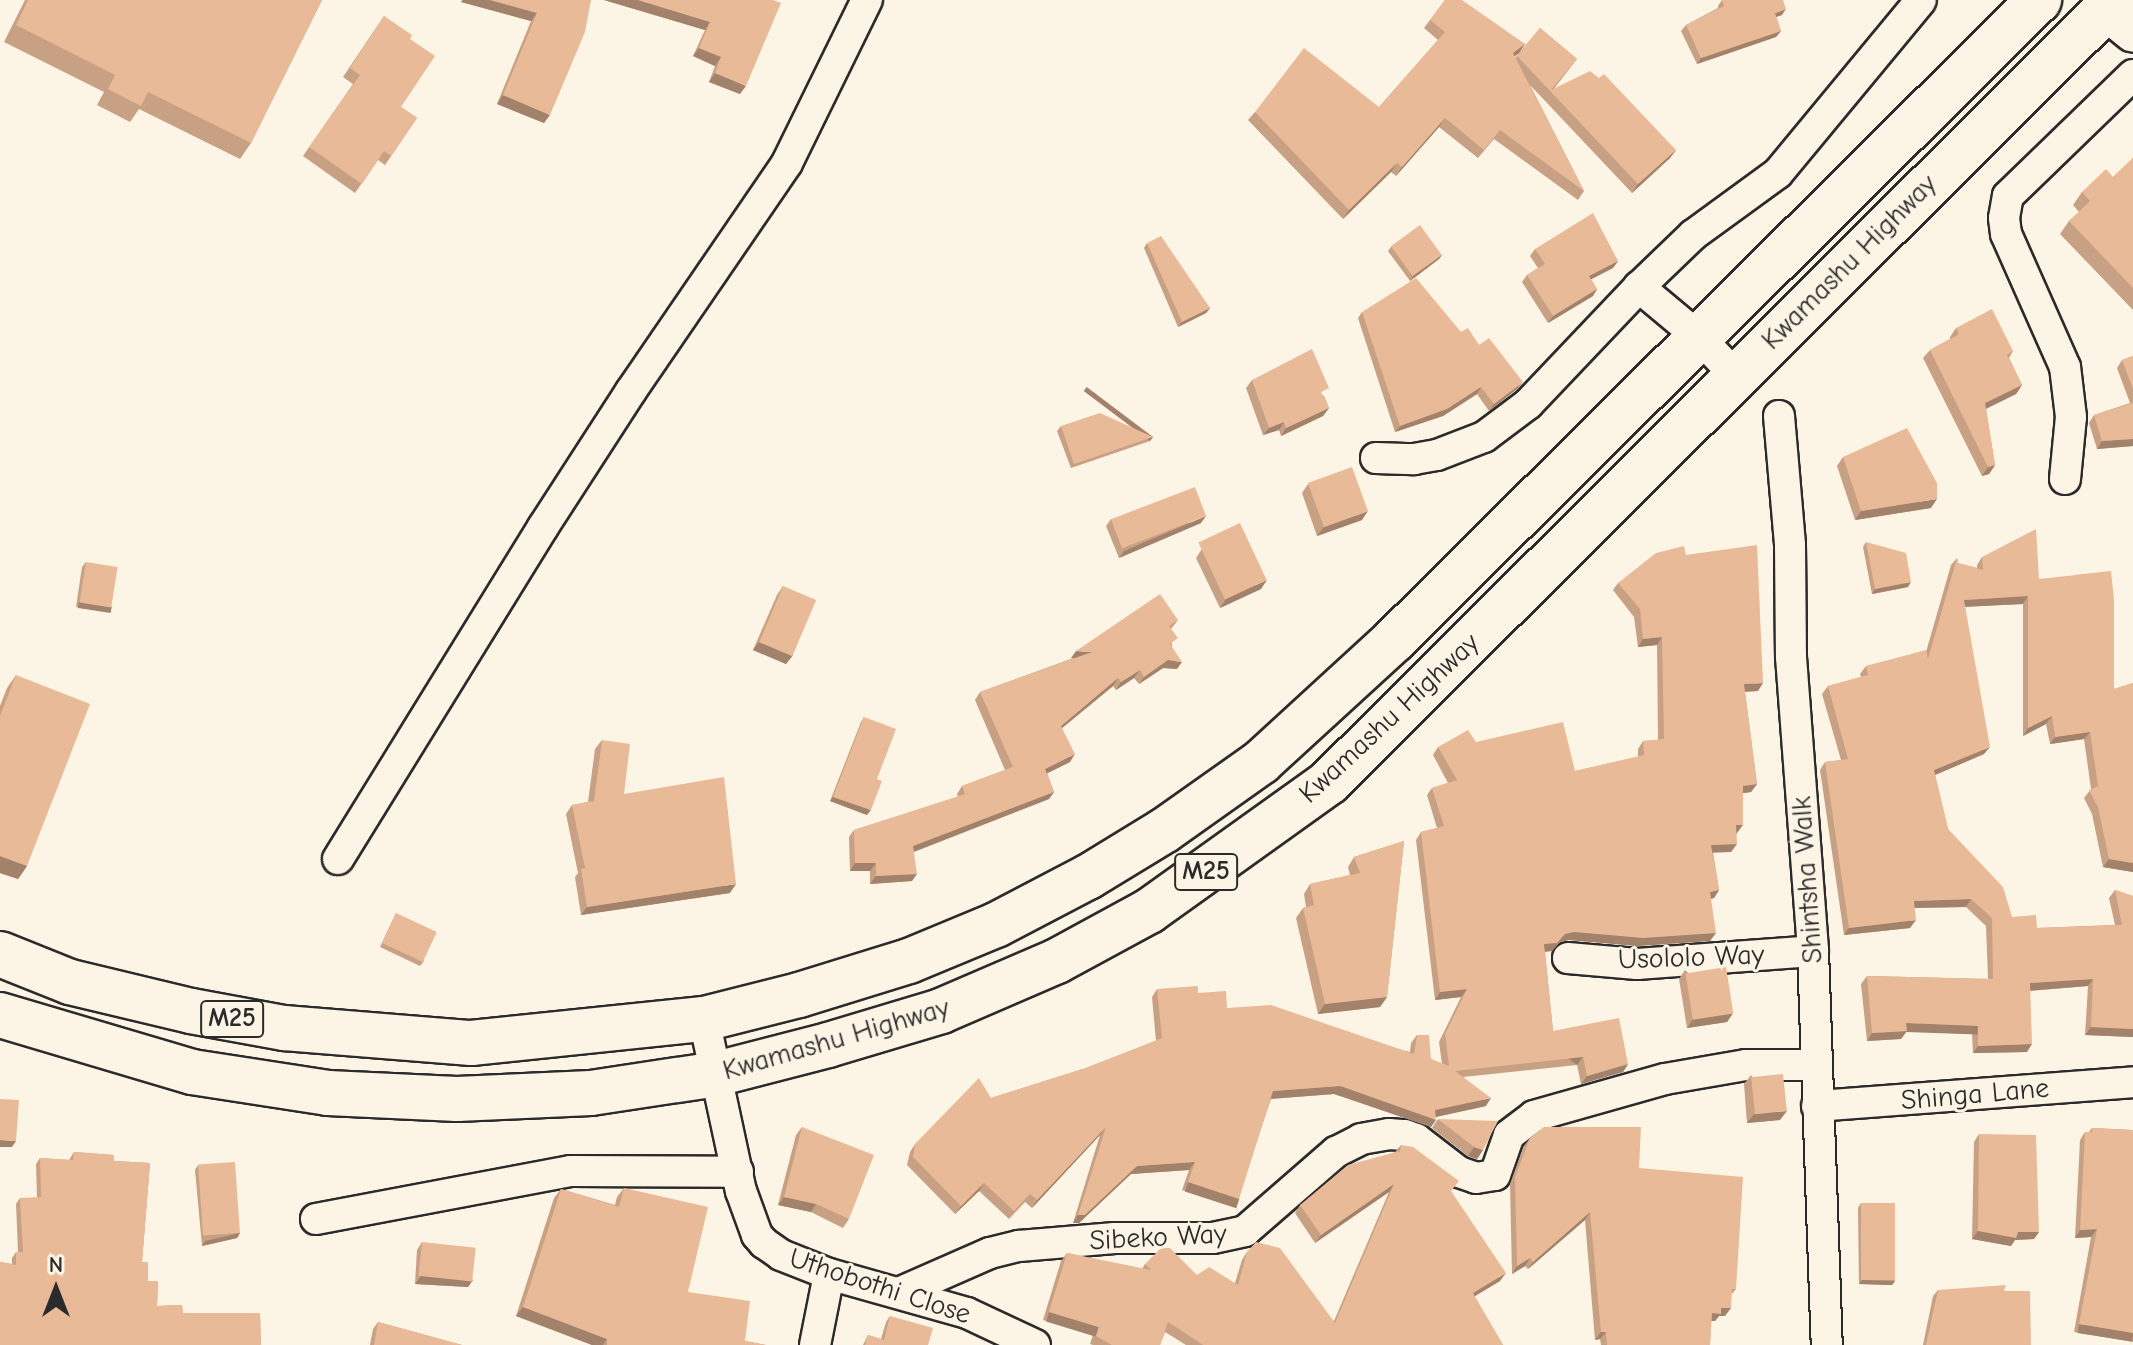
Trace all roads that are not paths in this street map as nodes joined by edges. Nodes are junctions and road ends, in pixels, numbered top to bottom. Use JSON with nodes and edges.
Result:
{"nodes":[{"id":1,"x":867,"y":0,"type":"edge"},
{"id":2,"x":1921,"y":0,"type":"edge"},
{"id":3,"x":2039,"y":0,"type":"edge"},
{"id":4,"x":2118,"y":14,"type":"edge"},
{"id":5,"x":2133,"y":75,"type":"edge"},
{"id":6,"x":1639,"y":287,"type":"junction"},
{"id":7,"x":1700,"y":338,"type":"junction"},
{"id":8,"x":1735,"y":375,"type":"junction"},
{"id":9,"x":1779,"y":416,"type":"dead end"},
{"id":10,"x":1376,"y":458,"type":"dead end"},
{"id":11,"x":2065,"y":479,"type":"dead end"},
{"id":12,"x":338,"y":859,"type":"dead end"},
{"id":13,"x":1813,"y":951,"type":"junction"},
{"id":14,"x":0,"y":954,"type":"edge"},
{"id":15,"x":1568,"y":958,"type":"dead end"},
{"id":16,"x":0,"y":1015,"type":"edge"},
{"id":17,"x":704,"y":1019,"type":"junction"},
{"id":18,"x":1816,"y":1065,"type":"junction"},
{"id":19,"x":716,"y":1074,"type":"junction"},
{"id":20,"x":2133,"y":1082,"type":"edge"},
{"id":21,"x":1817,"y":1106,"type":"junction"},
{"id":22,"x":738,"y":1172,"type":"junction"},
{"id":23,"x":316,"y":1219,"type":"dead end"},
{"id":24,"x":829,"y":1274,"type":"junction"},
{"id":25,"x":901,"y":1292,"type":"junction"},
{"id":26,"x":815,"y":1345,"type":"edge"},
{"id":27,"x":1035,"y":1345,"type":"edge"},
{"id":28,"x":1827,"y":1345,"type":"edge"}],
"edges":[{"from":1,"to":12,"type":"street"},
{"from":2,"to":6,"type":"street"},
{"from":3,"to":7,"type":"main road","name":"Kwamashu Highway","number":"M25"},
{"from":4,"to":8,"type":"main road","name":"Kwamashu Highway","number":"M25"},
{"from":5,"to":11,"type":"street"},
{"from":6,"to":7,"type":"street"},
{"from":6,"to":10,"type":"street"},
{"from":7,"to":8,"type":"street"},
{"from":7,"to":17,"type":"main road","name":"Kwamashu Highway","number":"M25"},
{"from":8,"to":19,"type":"main road","name":"Kwamashu Highway","number":"M25"},
{"from":9,"to":13,"type":"street","name":"Shintsha Walk"},
{"from":13,"to":15,"type":"street","name":"Usololo Way"},
{"from":13,"to":18,"type":"street","name":"Shintsha Walk"},
{"from":14,"to":17,"type":"main road","name":"Kwamashu Highway","number":"M25"},
{"from":16,"to":19,"type":"main road","name":"Kwamashu Highway","number":"M25"},
{"from":17,"to":19,"type":"street","name":"Uthobothi Close"},
{"from":18,"to":21,"type":"street","name":"Shintsha Walk"},
{"from":18,"to":25,"type":"street","name":"Sibeko Way"},
{"from":19,"to":22,"type":"street","name":"Uthobothi Close"},
{"from":20,"to":21,"type":"street","name":"Shinga Lane"},
{"from":21,"to":28,"type":"street","name":"Shintsha Walk"},
{"from":22,"to":23,"type":"street"},
{"from":22,"to":24,"type":"street","name":"Uthobothi Close"},
{"from":24,"to":25,"type":"street","name":"Uthobothi Close"},
{"from":24,"to":26,"type":"street"},
{"from":25,"to":27,"type":"street","name":"Uthobothi Close"}]}
